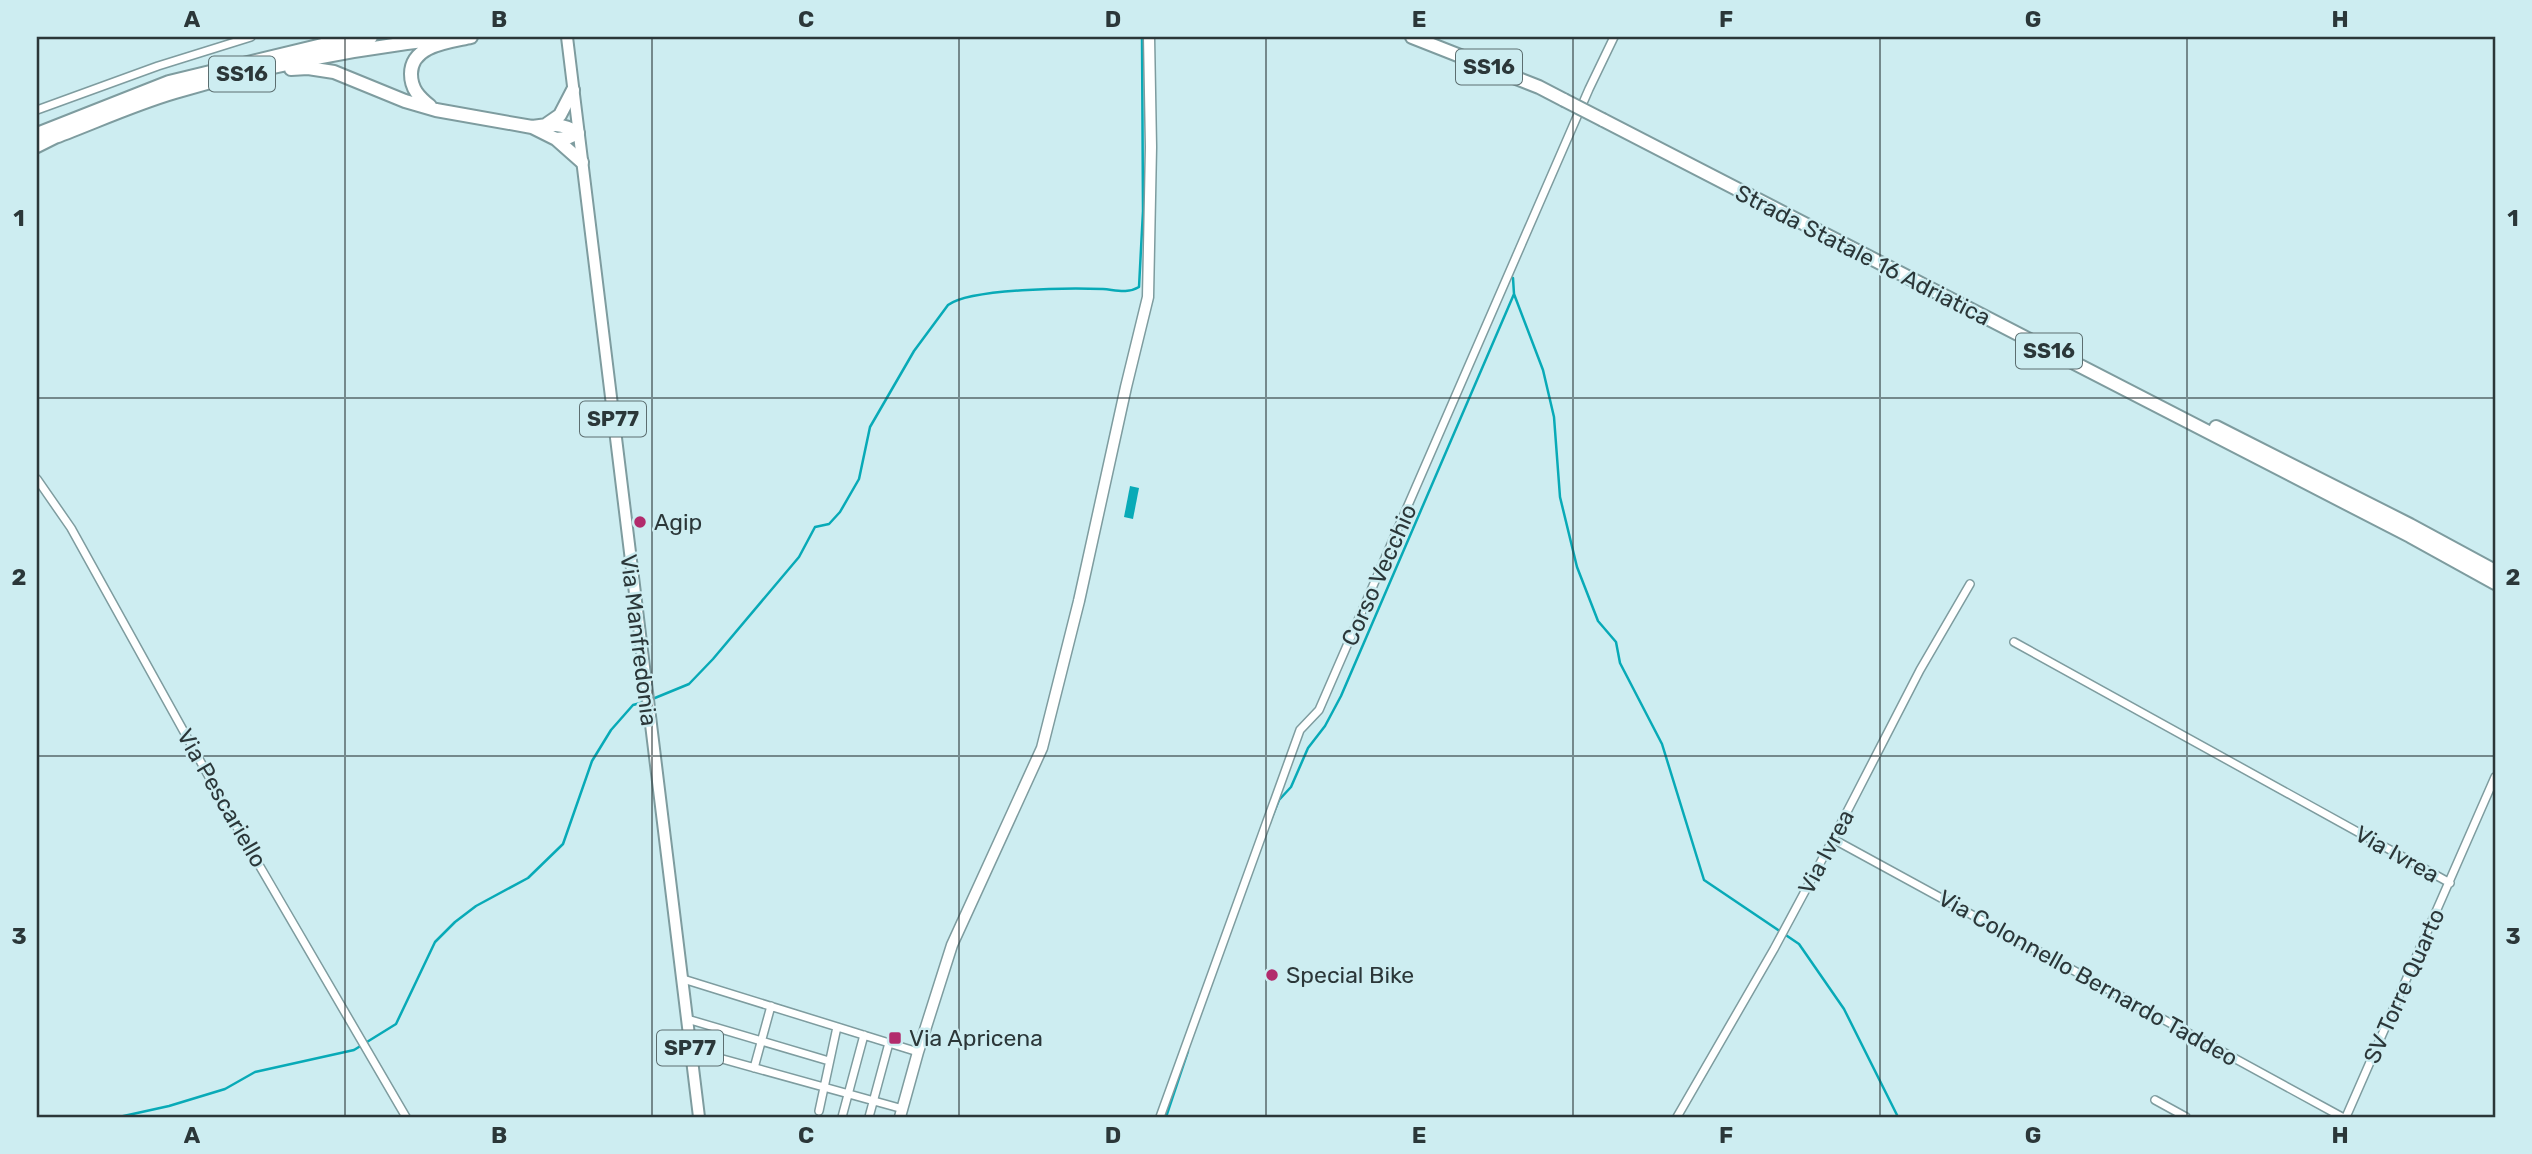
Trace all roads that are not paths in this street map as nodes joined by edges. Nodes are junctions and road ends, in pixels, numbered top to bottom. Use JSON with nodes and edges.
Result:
{"nodes":[{"id":1,"x":251,"y":37,"type":"edge"},
{"id":2,"x":371,"y":37,"type":"edge"},
{"id":3,"x":457,"y":37,"type":"edge"},
{"id":4,"x":471,"y":37,"type":"edge"},
{"id":5,"x":567,"y":37,"type":"edge"},
{"id":6,"x":1149,"y":37,"type":"edge"},
{"id":7,"x":1412,"y":37,"type":"edge"},
{"id":8,"x":1428,"y":37,"type":"edge"},
{"id":9,"x":1614,"y":37,"type":"edge"},
{"id":10,"x":242,"y":74,"type":"junction"},
{"id":11,"x":573,"y":90,"type":"junction"},
{"id":12,"x":1567,"y":98,"type":"junction"},
{"id":13,"x":37,"y":110,"type":"edge"},
{"id":14,"x":436,"y":110,"type":"junction"},
{"id":15,"x":1604,"y":118,"type":"junction"},
{"id":16,"x":547,"y":125,"type":"junction"},
{"id":17,"x":532,"y":127,"type":"junction"},
{"id":18,"x":578,"y":132,"type":"junction"},
{"id":19,"x":37,"y":134,"type":"edge"},
{"id":20,"x":556,"y":139,"type":"junction"},
{"id":21,"x":37,"y":146,"type":"edge"},
{"id":22,"x":582,"y":162,"type":"junction"},
{"id":23,"x":37,"y":480,"type":"edge"},
{"id":24,"x":2495,"y":572,"type":"edge"},
{"id":25,"x":2495,"y":583,"type":"edge"},
{"id":26,"x":1970,"y":584,"type":"dead end"},
{"id":27,"x":2014,"y":642,"type":"dead end"},
{"id":28,"x":2495,"y":777,"type":"edge"},
{"id":29,"x":1833,"y":839,"type":"junction"},
{"id":30,"x":2450,"y":883,"type":"junction"},
{"id":31,"x":682,"y":979,"type":"junction"},
{"id":32,"x":771,"y":1006,"type":"junction"},
{"id":33,"x":687,"y":1019,"type":"junction"},
{"id":34,"x":837,"y":1027,"type":"junction"},
{"id":35,"x":864,"y":1035,"type":"junction"},
{"id":36,"x":761,"y":1041,"type":"junction"},
{"id":37,"x":889,"y":1043,"type":"junction"},
{"id":38,"x":690,"y":1050,"type":"junction"},
{"id":39,"x":918,"y":1052,"type":"junction"},
{"id":40,"x":829,"y":1062,"type":"junction"},
{"id":41,"x":754,"y":1068,"type":"junction"},
{"id":42,"x":825,"y":1087,"type":"junction"},
{"id":43,"x":848,"y":1094,"type":"junction"},
{"id":44,"x":2155,"y":1100,"type":"dead end"},
{"id":45,"x":873,"y":1101,"type":"junction"},
{"id":46,"x":820,"y":1111,"type":"dead end"},
{"id":47,"x":902,"y":1113,"type":"edge"},
{"id":48,"x":406,"y":1117,"type":"edge"},
{"id":49,"x":699,"y":1117,"type":"edge"},
{"id":50,"x":842,"y":1117,"type":"edge"},
{"id":51,"x":869,"y":1117,"type":"edge"},
{"id":52,"x":1160,"y":1117,"type":"edge"},
{"id":53,"x":1677,"y":1117,"type":"edge"},
{"id":54,"x":2186,"y":1117,"type":"edge"},
{"id":55,"x":2344,"y":1117,"type":"edge"}],
"edges":[{"from":1,"to":13,"type":"street"},
{"from":2,"to":19,"type":"highway","number":"SS16"},
{"from":3,"to":10,"type":"highway","number":"SS16"},
{"from":4,"to":14,"type":"highway"},
{"from":5,"to":11,"type":"main road","number":"SP77"},
{"from":6,"to":39,"type":"street"},
{"from":7,"to":12,"type":"highway","name":"Strada Statale 16 Adriatica","number":"SS16"},
{"from":8,"to":12,"type":"highway","name":"Strada Statale 16 Adriatica","number":"SS16"},
{"from":9,"to":52,"type":"street","name":"Corso Vecchio"},
{"from":10,"to":14,"type":"highway"},
{"from":10,"to":21,"type":"highway","number":"SS16"},
{"from":11,"to":16,"type":"highway"},
{"from":11,"to":18,"type":"main road","number":"SP77"},
{"from":12,"to":15,"type":"highway","name":"Strada Statale 16 Adriatica","number":"SS16","bridge":true},
{"from":14,"to":17,"type":"highway"},
{"from":15,"to":24,"type":"highway","name":"Strada Statale 16 Adriatica","number":"SS16"},
{"from":15,"to":25,"type":"highway","name":"Strada Statale 16 Adriatica","number":"SS16"},
{"from":16,"to":17,"type":"highway"},
{"from":16,"to":18,"type":"highway"},
{"from":17,"to":20,"type":"highway"},
{"from":18,"to":20,"type":"highway"},
{"from":18,"to":22,"type":"main road","number":"SP77"},
{"from":20,"to":22,"type":"highway"},
{"from":22,"to":31,"type":"main road","name":"Via Manfredonia","number":"SP77"},
{"from":23,"to":48,"type":"street","name":"Via Pescariello"},
{"from":26,"to":29,"type":"street","name":"Via Ivrea"},
{"from":27,"to":30,"type":"street","name":"Via Ivrea"},
{"from":28,"to":30,"type":"street","name":"SV Torre Quarto"},
{"from":29,"to":53,"type":"street","name":"Via Ivrea"},
{"from":29,"to":55,"type":"street","name":"Via Colonnello Bernardo Taddeo"},
{"from":30,"to":55,"type":"street","name":"SV Torre Quarto"},
{"from":31,"to":32,"type":"street"},
{"from":31,"to":33,"type":"main road","name":"Via Manfredonia","number":"SP77"},
{"from":32,"to":34,"type":"street"},
{"from":32,"to":36,"type":"street"},
{"from":33,"to":36,"type":"street"},
{"from":33,"to":38,"type":"main road","name":"Via Manfredonia","number":"SP77"},
{"from":34,"to":35,"type":"street"},
{"from":34,"to":40,"type":"street"},
{"from":35,"to":37,"type":"street"},
{"from":35,"to":43,"type":"street"},
{"from":36,"to":40,"type":"street"},
{"from":36,"to":41,"type":"street"},
{"from":37,"to":39,"type":"street"},
{"from":37,"to":45,"type":"street"},
{"from":38,"to":41,"type":"street"},
{"from":38,"to":49,"type":"main road","name":"Via Manfredonia","number":"SP77"},
{"from":39,"to":47,"type":"street"},
{"from":40,"to":42,"type":"street"},
{"from":41,"to":42,"type":"street"},
{"from":42,"to":43,"type":"street"},
{"from":42,"to":46,"type":"street"},
{"from":43,"to":45,"type":"street"},
{"from":43,"to":50,"type":"street"},
{"from":44,"to":54,"type":"street"},
{"from":45,"to":47,"type":"street"},
{"from":45,"to":51,"type":"street"}]}
